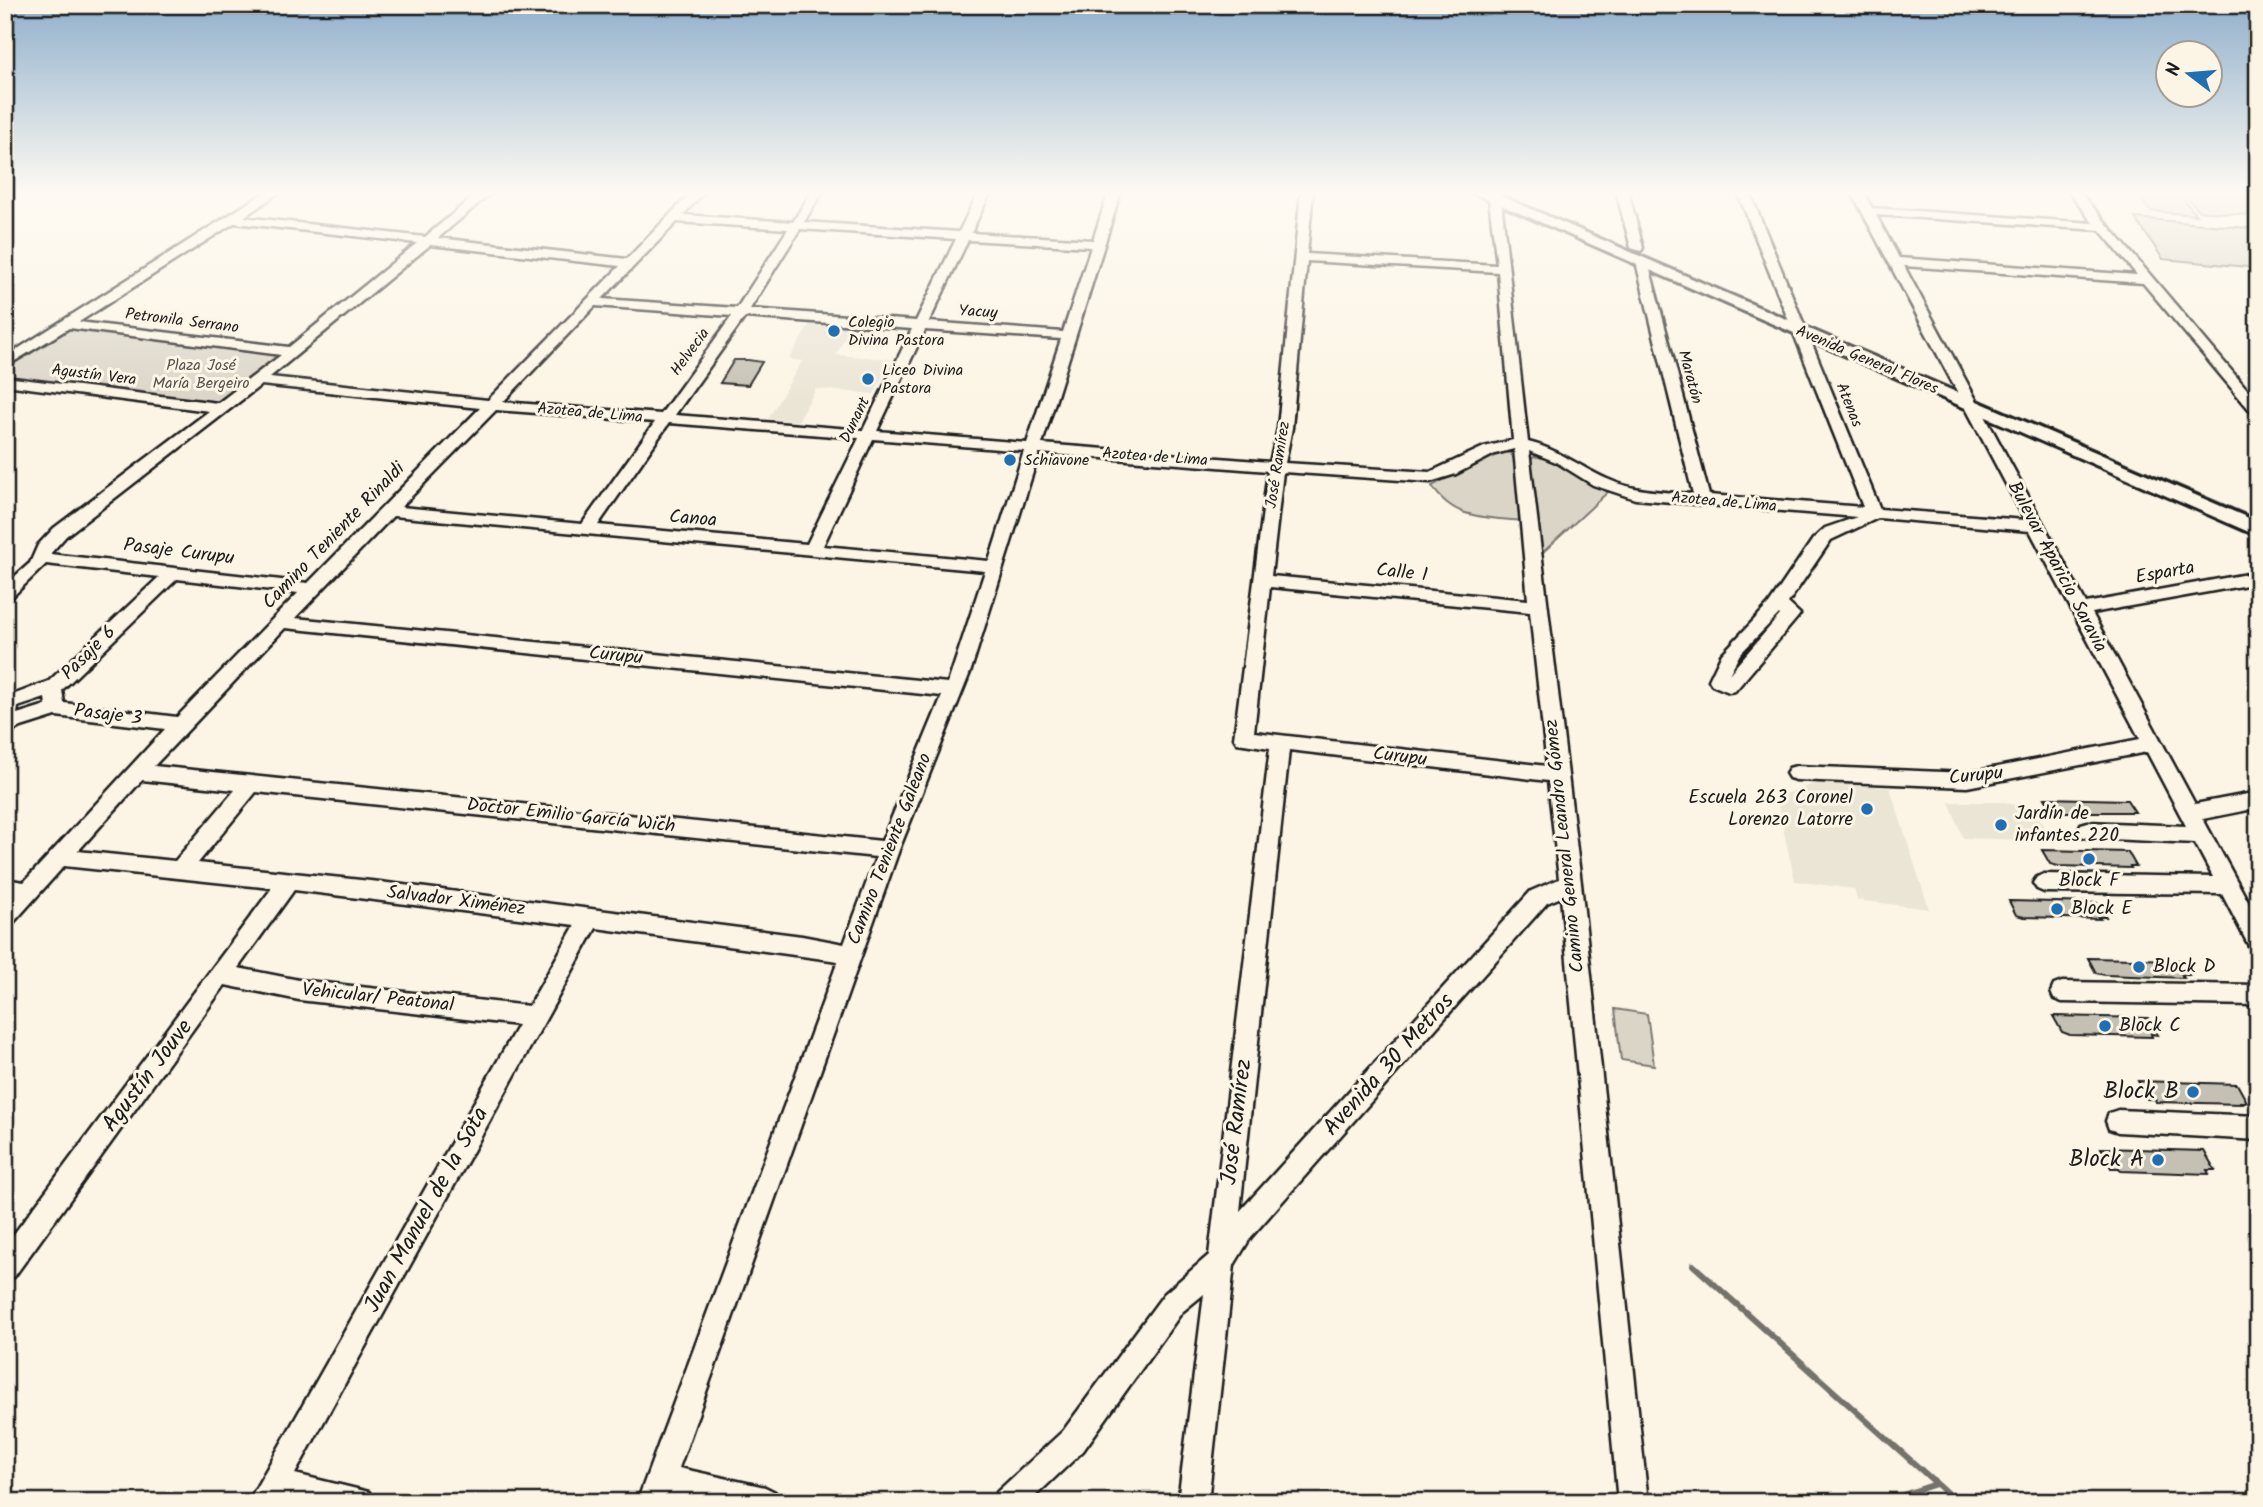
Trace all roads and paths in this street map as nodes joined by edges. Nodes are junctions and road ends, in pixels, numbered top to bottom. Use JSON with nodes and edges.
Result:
{"nodes":[{"id":1,"x":165,"y":261,"type":"edge"},
{"id":2,"x":401,"y":261,"type":"edge"},
{"id":3,"x":623,"y":261,"type":"edge"},
{"id":4,"x":773,"y":261,"type":"edge"},
{"id":5,"x":951,"y":261,"type":"edge"},
{"id":6,"x":1093,"y":261,"type":"edge"},
{"id":7,"x":1302,"y":261,"type":"edge"},
{"id":8,"x":1375,"y":261,"type":"edge"},
{"id":9,"x":1503,"y":261,"type":"edge"},
{"id":10,"x":1641,"y":261,"type":"edge"},
{"id":11,"x":1652,"y":261,"type":"edge"},
{"id":12,"x":1655,"y":261,"type":"edge"},
{"id":13,"x":1772,"y":261,"type":"edge"},
{"id":14,"x":2131,"y":261,"type":"edge"},
{"id":15,"x":629,"y":262,"type":"joint"},
{"id":16,"x":1896,"y":262,"type":"joint"},
{"id":17,"x":1504,"y":269,"type":"junction"},
{"id":18,"x":2146,"y":279,"type":"junction"},
{"id":19,"x":592,"y":302,"type":"junction"},
{"id":20,"x":740,"y":314,"type":"junction"},
{"id":21,"x":1794,"y":316,"type":"junction"},
{"id":22,"x":67,"y":324,"type":"junction"},
{"id":23,"x":920,"y":326,"type":"junction"},
{"id":24,"x":1801,"y":332,"type":"junction"},
{"id":25,"x":1069,"y":336,"type":"junction"},
{"id":26,"x":293,"y":352,"type":"junction"},
{"id":27,"x":5,"y":363,"type":"edge"},
{"id":28,"x":258,"y":380,"type":"junction"},
{"id":29,"x":5,"y":382,"type":"edge"},
{"id":30,"x":1966,"y":396,"type":"junction"},
{"id":31,"x":492,"y":405,"type":"junction"},
{"id":32,"x":220,"y":408,"type":"junction"},
{"id":33,"x":2258,"y":411,"type":"edge"},
{"id":34,"x":663,"y":419,"type":"junction"},
{"id":35,"x":867,"y":435,"type":"junction"},
{"id":36,"x":1522,"y":446,"type":"junction"},
{"id":37,"x":1035,"y":448,"type":"junction"},
{"id":38,"x":1276,"y":467,"type":"junction"},
{"id":39,"x":1703,"y":501,"type":"junction"},
{"id":40,"x":388,"y":511,"type":"junction"},
{"id":41,"x":1874,"y":514,"type":"junction"},
{"id":42,"x":2258,"y":514,"type":"edge"},
{"id":43,"x":2035,"y":526,"type":"junction"},
{"id":44,"x":586,"y":530,"type":"junction"},
{"id":45,"x":2258,"y":530,"type":"edge"},
{"id":46,"x":813,"y":550,"type":"junction"},
{"id":47,"x":41,"y":558,"type":"junction"},
{"id":48,"x":995,"y":567,"type":"junction"},
{"id":49,"x":174,"y":573,"type":"junction"},
{"id":50,"x":2258,"y":577,"type":"edge"},
{"id":51,"x":1263,"y":581,"type":"junction"},
{"id":52,"x":312,"y":589,"type":"junction"},
{"id":53,"x":5,"y":594,"type":"edge"},
{"id":54,"x":1778,"y":605,"type":"junction"},
{"id":55,"x":1538,"y":607,"type":"junction"},
{"id":56,"x":2080,"y":610,"type":"junction"},
{"id":57,"x":280,"y":622,"type":"junction"},
{"id":58,"x":53,"y":688,"type":"junction"},
{"id":59,"x":952,"y":690,"type":"junction"},
{"id":60,"x":8,"y":702,"type":"edge"},
{"id":61,"x":56,"y":709,"type":"junction"},
{"id":62,"x":181,"y":724,"type":"junction"},
{"id":63,"x":8,"y":726,"type":"edge"},
{"id":64,"x":1244,"y":738,"type":"joint"},
{"id":65,"x":1280,"y":743,"type":"junction"},
{"id":66,"x":2152,"y":744,"type":"junction"},
{"id":67,"x":137,"y":772,"type":"junction"},
{"id":68,"x":1796,"y":773,"type":"dead end"},
{"id":69,"x":1557,"y":775,"type":"junction"},
{"id":70,"x":252,"y":783,"type":"junction"},
{"id":71,"x":2258,"y":800,"type":"edge"},
{"id":72,"x":2188,"y":812,"type":"junction"},
{"id":73,"x":2088,"y":830,"type":"dead end"},
{"id":74,"x":2200,"y":835,"type":"junction"},
{"id":75,"x":889,"y":850,"type":"junction"},
{"id":76,"x":60,"y":856,"type":"junction"},
{"id":77,"x":181,"y":869,"type":"junction"},
{"id":78,"x":288,"y":882,"type":"junction"},
{"id":79,"x":1570,"y":883,"type":"junction"},
{"id":80,"x":2044,"y":883,"type":"dead end"},
{"id":81,"x":2228,"y":886,"type":"junction"},
{"id":82,"x":5,"y":888,"type":"edge"},
{"id":83,"x":29,"y":891,"type":"junction"},
{"id":84,"x":5,"y":917,"type":"edge"},
{"id":85,"x":590,"y":918,"type":"junction"},
{"id":86,"x":2258,"y":941,"type":"edge"},
{"id":87,"x":850,"y":954,"type":"junction"},
{"id":88,"x":223,"y":975,"type":"junction"},
{"id":89,"x":2063,"y":992,"type":"dead end"},
{"id":90,"x":2258,"y":995,"type":"edge"},
{"id":91,"x":535,"y":1017,"type":"junction"},
{"id":92,"x":2118,"y":1121,"type":"dead end"},
{"id":93,"x":2258,"y":1128,"type":"edge"},
{"id":94,"x":1221,"y":1262,"type":"junction"},
{"id":95,"x":5,"y":1268,"type":"edge"},
{"id":96,"x":656,"y":1491,"type":"edge"},
{"id":97,"x":268,"y":1493,"type":"edge"},
{"id":98,"x":359,"y":1502,"type":"edge"},
{"id":99,"x":765,"y":1502,"type":"edge"},
{"id":100,"x":1007,"y":1502,"type":"edge"},
{"id":101,"x":1193,"y":1502,"type":"edge"},
{"id":102,"x":1633,"y":1502,"type":"edge"}],
"edges":[{"from":1,"to":22,"type":"street"},
{"from":2,"to":26,"type":"street"},
{"from":3,"to":15,"type":"street"},
{"from":4,"to":20,"type":"street","name":"Helvecia"},
{"from":5,"to":23,"type":"street","name":"Dunant"},
{"from":6,"to":25,"type":"street","name":"Camino Teniente Galeano"},
{"from":7,"to":38,"type":"street","name":"José Ramírez"},
{"from":8,"to":17,"type":"street"},
{"from":9,"to":17,"type":"street","name":"Camino General Leandro Gómez"},
{"from":10,"to":39,"type":"street","name":"Maratón"},
{"from":11,"to":24,"type":"main road","name":"Avenida General Flores"},
{"from":12,"to":21,"type":"main road","name":"Avenida General Flores"},
{"from":13,"to":21,"type":"street","name":"Atenas"},
{"from":14,"to":18,"type":"street"},
{"from":15,"to":19,"type":"street","name":"Camino Teniente Rinaldi"},
{"from":16,"to":18,"type":"street"},
{"from":16,"to":30,"type":"street","name":"Bulevar Aparicio Saravia"},
{"from":17,"to":36,"type":"street","name":"Camino General Leandro Gómez"},
{"from":18,"to":33,"type":"street"},
{"from":19,"to":20,"type":"street","name":"Yacuy"},
{"from":19,"to":31,"type":"street","name":"Camino Teniente Rinaldi"},
{"from":20,"to":23,"type":"street","name":"Yacuy"},
{"from":20,"to":34,"type":"street","name":"Helvecia"},
{"from":21,"to":24,"type":"street","name":"Atenas"},
{"from":21,"to":30,"type":"main road","name":"Avenida General Flores"},
{"from":22,"to":26,"type":"street","name":"Petronila Serrano"},
{"from":22,"to":27,"type":"street"},
{"from":23,"to":25,"type":"street","name":"Yacuy"},
{"from":23,"to":35,"type":"street","name":"Dunant"},
{"from":24,"to":30,"type":"main road","name":"Avenida General Flores"},
{"from":24,"to":41,"type":"street","name":"Atenas"},
{"from":25,"to":37,"type":"street","name":"Camino Teniente Galeano"},
{"from":26,"to":28,"type":"street"},
{"from":28,"to":31,"type":"street","name":"Azotea de Lima"},
{"from":28,"to":32,"type":"street"},
{"from":29,"to":32,"type":"street","name":"Agustín Vera"},
{"from":30,"to":42,"type":"main road","name":"Avenida General Flores"},
{"from":30,"to":43,"type":"street","name":"Bulevar Aparicio Saravia"},
{"from":30,"to":45,"type":"main road","name":"Avenida General Flores"},
{"from":31,"to":34,"type":"street","name":"Azotea de Lima"},
{"from":31,"to":40,"type":"street","name":"Camino Teniente Rinaldi"},
{"from":32,"to":47,"type":"street"},
{"from":34,"to":35,"type":"street","name":"Azotea de Lima"},
{"from":34,"to":44,"type":"street","name":"Helvecia"},
{"from":35,"to":37,"type":"street","name":"Azotea de Lima"},
{"from":35,"to":46,"type":"street","name":"Dunant"},
{"from":36,"to":38,"type":"street","name":"Azotea de Lima"},
{"from":36,"to":39,"type":"street","name":"Azotea de Lima"},
{"from":36,"to":55,"type":"street","name":"Camino General Leandro Gómez"},
{"from":37,"to":38,"type":"street","name":"Azotea de Lima"},
{"from":37,"to":48,"type":"street","name":"Camino Teniente Galeano"},
{"from":38,"to":51,"type":"street","name":"José Ramírez"},
{"from":39,"to":41,"type":"street","name":"Azotea de Lima"},
{"from":40,"to":44,"type":"street","name":"Canoa"},
{"from":40,"to":52,"type":"street","name":"Camino Teniente Rinaldi"},
{"from":41,"to":43,"type":"street","name":"Azotea de Lima"},
{"from":41,"to":54,"type":"street"},
{"from":43,"to":56,"type":"street","name":"Bulevar Aparicio Saravia"},
{"from":44,"to":46,"type":"street","name":"Canoa"},
{"from":46,"to":48,"type":"street","name":"Canoa"},
{"from":47,"to":49,"type":"street","name":"Pasaje Curupu"},
{"from":47,"to":53,"type":"street"},
{"from":48,"to":59,"type":"street","name":"Camino Teniente Galeano"},
{"from":49,"to":52,"type":"street","name":"Pasaje Curupu"},
{"from":49,"to":58,"type":"street","name":"Pasaje 6"},
{"from":50,"to":56,"type":"street","name":"Esparta"},
{"from":51,"to":55,"type":"street","name":"Calle 1"},
{"from":51,"to":64,"type":"street","name":"José Ramírez"},
{"from":52,"to":57,"type":"street","name":"Camino Teniente Rinaldi"},
{"from":54,"to":54,"type":"street"},
{"from":55,"to":69,"type":"street","name":"Camino General Leandro Gómez"},
{"from":56,"to":66,"type":"street","name":"Bulevar Aparicio Saravia"},
{"from":57,"to":59,"type":"street","name":"Curupu"},
{"from":57,"to":62,"type":"street","name":"Camino Teniente Rinaldi"},
{"from":58,"to":60,"type":"street","name":"Pasaje 6"},
{"from":58,"to":61,"type":"street","name":"Pasaje 3"},
{"from":59,"to":75,"type":"street","name":"Camino Teniente Galeano"},
{"from":60,"to":63,"type":"street","name":"Pasaje 6"},
{"from":61,"to":62,"type":"street","name":"Pasaje 3"},
{"from":61,"to":63,"type":"street","name":"Pasaje 6"},
{"from":62,"to":67,"type":"street","name":"Camino Teniente Rinaldi"},
{"from":64,"to":65,"type":"street","name":"Curupu"},
{"from":65,"to":69,"type":"street","name":"Curupu"},
{"from":65,"to":94,"type":"street","name":"José Ramírez"},
{"from":66,"to":68,"type":"street","name":"Curupu"},
{"from":66,"to":72,"type":"street","name":"Bulevar Aparicio Saravia"},
{"from":67,"to":70,"type":"street","name":"Doctor Emilio García Wich"},
{"from":67,"to":76,"type":"street","name":"Camino Teniente Rinaldi"},
{"from":69,"to":79,"type":"street","name":"Camino General Leandro Gómez"},
{"from":70,"to":75,"type":"street","name":"Doctor Emilio García Wich"},
{"from":70,"to":77,"type":"street"},
{"from":71,"to":72,"type":"street"},
{"from":72,"to":74,"type":"street","name":"Bulevar Aparicio Saravia"},
{"from":73,"to":74,"type":"street"},
{"from":74,"to":81,"type":"street","name":"Bulevar Aparicio Saravia"},
{"from":75,"to":87,"type":"street","name":"Camino Teniente Galeano"},
{"from":76,"to":77,"type":"street","name":"Salvador Ximénez"},
{"from":76,"to":83,"type":"street","name":"Camino Teniente Rinaldi"},
{"from":77,"to":78,"type":"street","name":"Salvador Ximénez"},
{"from":78,"to":85,"type":"street","name":"Salvador Ximénez"},
{"from":78,"to":88,"type":"street","name":"Agustín Jouve"},
{"from":79,"to":94,"type":"street","name":"Avenida 30 Metros"},
{"from":79,"to":102,"type":"street","name":"Camino General Leandro Gómez"},
{"from":80,"to":81,"type":"street"},
{"from":81,"to":86,"type":"street","name":"Bulevar Aparicio Saravia"},
{"from":82,"to":83,"type":"street"},
{"from":83,"to":84,"type":"street","name":"Camino Teniente Rinaldi"},
{"from":85,"to":87,"type":"street","name":"Salvador Ximénez"},
{"from":85,"to":91,"type":"street","name":"Juan Manuel de la Sota"},
{"from":87,"to":96,"type":"street","name":"Camino Teniente Galeano"},
{"from":88,"to":91,"type":"street","name":"Vehicular/ Peatonal"},
{"from":88,"to":95,"type":"street","name":"Agustín Jouve"},
{"from":89,"to":90,"type":"street"},
{"from":91,"to":97,"type":"street","name":"Juan Manuel de la Sota"},
{"from":92,"to":93,"type":"street"},
{"from":94,"to":100,"type":"street"},
{"from":94,"to":101,"type":"street","name":"José Ramírez"},
{"from":96,"to":99,"type":"street"},
{"from":97,"to":98,"type":"street"}]}
